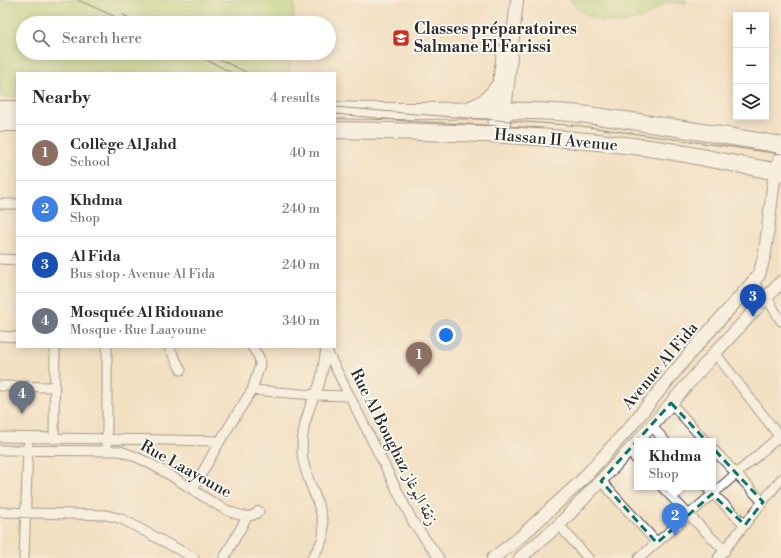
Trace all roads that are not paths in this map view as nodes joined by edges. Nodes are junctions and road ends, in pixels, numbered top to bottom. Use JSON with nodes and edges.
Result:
{"nodes":[{"id":1,"x":509,"y":0,"type":"edge"},
{"id":2,"x":517,"y":0,"type":"edge"},
{"id":3,"x":499,"y":86,"type":"junction"},
{"id":4,"x":0,"y":109,"type":"edge"},
{"id":5,"x":16,"y":109,"type":"edge"},
{"id":6,"x":336,"y":110,"type":"edge"},
{"id":7,"x":467,"y":110,"type":"junction"},
{"id":8,"x":500,"y":111,"type":"junction"},
{"id":9,"x":0,"y":122,"type":"edge"},
{"id":10,"x":16,"y":123,"type":"edge"},
{"id":11,"x":336,"y":130,"type":"edge"},
{"id":12,"x":499,"y":135,"type":"junction"},
{"id":13,"x":781,"y":145,"type":"edge"},
{"id":14,"x":781,"y":156,"type":"edge"},
{"id":15,"x":778,"y":171,"type":"edge"},
{"id":16,"x":0,"y":204,"type":"edge"},
{"id":17,"x":16,"y":204,"type":"edge"},
{"id":18,"x":0,"y":259,"type":"edge"},
{"id":19,"x":16,"y":260,"type":"edge"},
{"id":20,"x":781,"y":282,"type":"edge"},
{"id":21,"x":752,"y":283,"type":"junction"},
{"id":22,"x":767,"y":298,"type":"junction"},
{"id":23,"x":781,"y":320,"type":"edge"},
{"id":24,"x":0,"y":336,"type":"edge"},
{"id":25,"x":16,"y":337,"type":"edge"},
{"id":26,"x":55,"y":348,"type":"edge"},
{"id":27,"x":107,"y":348,"type":"edge"},
{"id":28,"x":170,"y":348,"type":"edge"},
{"id":29,"x":253,"y":348,"type":"edge"},
{"id":30,"x":326,"y":348,"type":"edge"},
{"id":31,"x":691,"y":352,"type":"junction"},
{"id":32,"x":715,"y":353,"type":"junction"},
{"id":33,"x":705,"y":365,"type":"junction"},
{"id":34,"x":181,"y":370,"type":"dead end"},
{"id":35,"x":0,"y":386,"type":"edge"},
{"id":36,"x":54,"y":387,"type":"junction"},
{"id":37,"x":252,"y":390,"type":"junction"},
{"id":38,"x":314,"y":395,"type":"junction"},
{"id":39,"x":350,"y":396,"type":"junction"},
{"id":40,"x":671,"y":403,"type":"junction"},
{"id":41,"x":651,"y":425,"type":"junction"},
{"id":42,"x":780,"y":435,"type":"edge"},
{"id":43,"x":0,"y":437,"type":"edge"},
{"id":44,"x":28,"y":438,"type":"junction"},
{"id":45,"x":642,"y":438,"type":"edge"},
{"id":46,"x":662,"y":438,"type":"edge"},
{"id":47,"x":702,"y":438,"type":"edge"},
{"id":48,"x":54,"y":439,"type":"junction"},
{"id":49,"x":107,"y":440,"type":"junction"},
{"id":50,"x":220,"y":441,"type":"junction"},
{"id":51,"x":634,"y":449,"type":"edge"},
{"id":52,"x":0,"y":450,"type":"edge"},
{"id":53,"x":27,"y":450,"type":"junction"},
{"id":54,"x":107,"y":450,"type":"junction"},
{"id":55,"x":716,"y":453,"type":"edge"},
{"id":56,"x":735,"y":474,"type":"junction"},
{"id":57,"x":781,"y":479,"type":"edge"},
{"id":58,"x":602,"y":481,"type":"junction"},
{"id":59,"x":716,"y":486,"type":"edge"},
{"id":60,"x":193,"y":489,"type":"junction"},
{"id":61,"x":665,"y":490,"type":"edge"},
{"id":62,"x":709,"y":491,"type":"edge"},
{"id":63,"x":763,"y":502,"type":"junction"},
{"id":64,"x":259,"y":511,"type":"dead end"},
{"id":65,"x":0,"y":512,"type":"edge"},
{"id":66,"x":25,"y":512,"type":"junction"},
{"id":67,"x":688,"y":514,"type":"junction"},
{"id":68,"x":247,"y":517,"type":"junction"},
{"id":69,"x":559,"y":525,"type":"junction"},
{"id":70,"x":745,"y":525,"type":"junction"},
{"id":71,"x":656,"y":543,"type":"junction"},
{"id":72,"x":725,"y":551,"type":"junction"},
{"id":73,"x":24,"y":558,"type":"edge"},
{"id":74,"x":194,"y":558,"type":"edge"},
{"id":75,"x":224,"y":558,"type":"edge"},
{"id":76,"x":312,"y":558,"type":"edge"},
{"id":77,"x":439,"y":558,"type":"edge"},
{"id":78,"x":493,"y":558,"type":"edge"},
{"id":79,"x":520,"y":558,"type":"edge"},
{"id":80,"x":588,"y":558,"type":"edge"},
{"id":81,"x":639,"y":558,"type":"edge"},
{"id":82,"x":718,"y":558,"type":"edge"}],
"edges":[{"from":1,"to":3,"type":"main road"},
{"from":2,"to":8,"type":"main road"},
{"from":3,"to":7,"type":"highway"},
{"from":3,"to":8,"type":"main road"},
{"from":4,"to":5,"type":"highway"},
{"from":6,"to":7,"type":"highway","name":"Hassan II Avenue"},
{"from":7,"to":8,"type":"highway","name":"Hassan II Avenue"},
{"from":8,"to":12,"type":"main road"},
{"from":8,"to":13,"type":"highway","name":"Hassan II Avenue"},
{"from":9,"to":10,"type":"highway"},
{"from":11,"to":12,"type":"highway","name":"Hassan II Avenue"},
{"from":12,"to":15,"type":"highway","name":"Hassan II Avenue"},
{"from":14,"to":15,"type":"main road","name":"Avenue Al Fida"},
{"from":15,"to":21,"type":"main road","name":"Avenue Al Fida"},
{"from":16,"to":17,"type":"street"},
{"from":18,"to":19,"type":"street"},
{"from":20,"to":22,"type":"main road","name":"Avenue Al Fida"},
{"from":21,"to":22,"type":"street"},
{"from":21,"to":31,"type":"main road","name":"Avenue Al Fida"},
{"from":22,"to":23,"type":"street"},
{"from":22,"to":32,"type":"main road","name":"Avenue Al Fida"},
{"from":24,"to":25,"type":"street"},
{"from":26,"to":36,"type":"street"},
{"from":27,"to":49,"type":"street"},
{"from":28,"to":34,"type":"street"},
{"from":29,"to":37,"type":"street"},
{"from":30,"to":38,"type":"street"},
{"from":30,"to":39,"type":"street","name":"Rue Al Boughaz زنقة البوغاز"},
{"from":31,"to":33,"type":"main road"},
{"from":31,"to":78,"type":"main road","name":"Avenue Al Fida"},
{"from":32,"to":33,"type":"main road","name":"Avenue Al Fida"},
{"from":32,"to":42,"type":"street"},
{"from":33,"to":40,"type":"main road","name":"Avenue Al Fida"},
{"from":35,"to":36,"type":"street"},
{"from":36,"to":48,"type":"street"},
{"from":37,"to":38,"type":"street"},
{"from":37,"to":50,"type":"street"},
{"from":38,"to":39,"type":"street"},
{"from":38,"to":76,"type":"street"},
{"from":39,"to":77,"type":"street","name":"Rue Al Boughaz زنقة البوغاز"},
{"from":40,"to":41,"type":"main road","name":"Avenue Al Fida"},
{"from":40,"to":47,"type":"street"},
{"from":41,"to":45,"type":"main road","name":"Avenue Al Fida"},
{"from":41,"to":46,"type":"street"},
{"from":42,"to":56,"type":"street"},
{"from":43,"to":44,"type":"street"},
{"from":44,"to":48,"type":"street"},
{"from":44,"to":53,"type":"street"},
{"from":48,"to":49,"type":"street"},
{"from":49,"to":50,"type":"street"},
{"from":49,"to":54,"type":"street"},
{"from":50,"to":60,"type":"street"},
{"from":51,"to":58,"type":"main road","name":"Avenue Al Fida"},
{"from":52,"to":53,"type":"street","name":"Rue Laayoune"},
{"from":53,"to":54,"type":"street","name":"Rue Laayoune"},
{"from":53,"to":66,"type":"street"},
{"from":54,"to":60,"type":"street","name":"Rue Laayoune"},
{"from":55,"to":56,"type":"street"},
{"from":56,"to":59,"type":"street"},
{"from":56,"to":63,"type":"street"},
{"from":57,"to":63,"type":"street"},
{"from":58,"to":69,"type":"main road","name":"Avenue Al Fida"},
{"from":58,"to":71,"type":"street"},
{"from":60,"to":68,"type":"street","name":"Rue Laayoune"},
{"from":61,"to":67,"type":"street"},
{"from":62,"to":67,"type":"street"},
{"from":62,"to":70,"type":"street"},
{"from":63,"to":70,"type":"street"},
{"from":64,"to":68,"type":"street"},
{"from":65,"to":66,"type":"street"},
{"from":66,"to":73,"type":"street"},
{"from":66,"to":74,"type":"street"},
{"from":67,"to":71,"type":"street"},
{"from":67,"to":72,"type":"street"},
{"from":68,"to":75,"type":"street"},
{"from":69,"to":79,"type":"main road","name":"Avenue Al Fida"},
{"from":69,"to":80,"type":"street"},
{"from":70,"to":72,"type":"street"},
{"from":71,"to":81,"type":"street"},
{"from":72,"to":82,"type":"street"}]}
